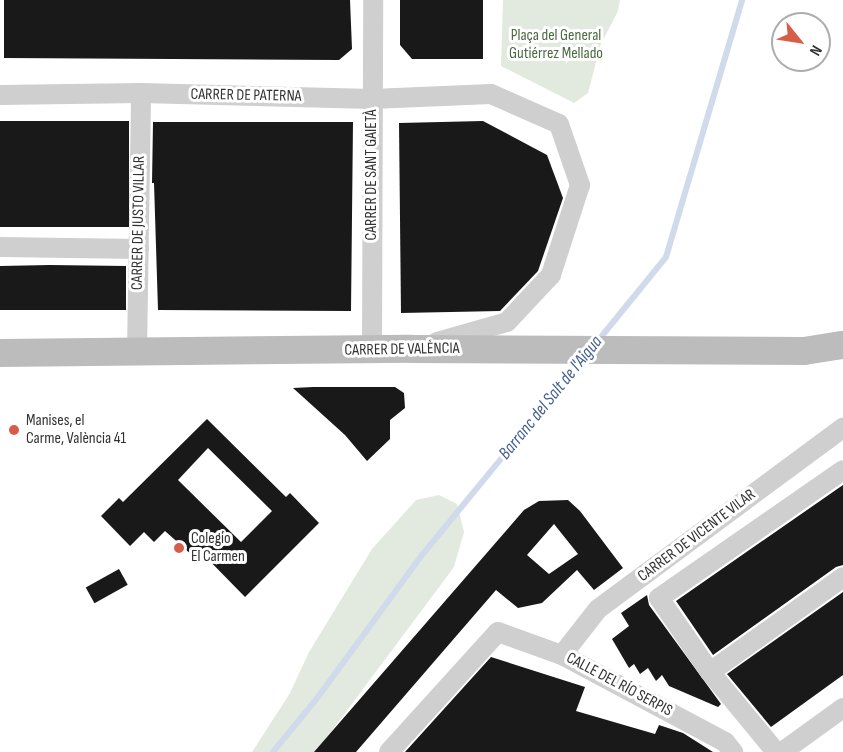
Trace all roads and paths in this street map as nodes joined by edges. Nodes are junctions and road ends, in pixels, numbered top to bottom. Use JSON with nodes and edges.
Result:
{"nodes":[{"id":1,"x":373,"y":0,"type":"edge"},
{"id":2,"x":141,"y":93,"type":"junction"},
{"id":3,"x":0,"y":95,"type":"edge"},
{"id":4,"x":372,"y":99,"type":"junction"},
{"id":5,"x":0,"y":248,"type":"edge"},
{"id":6,"x":139,"y":249,"type":"junction"},
{"id":7,"x":843,"y":345,"type":"edge"},
{"id":8,"x":412,"y":349,"type":"junction"},
{"id":9,"x":372,"y":351,"type":"junction"},
{"id":10,"x":804,"y":351,"type":"junction"},
{"id":11,"x":0,"y":353,"type":"edge"},
{"id":12,"x":137,"y":353,"type":"junction"},
{"id":13,"x":843,"y":358,"type":"edge"},
{"id":14,"x":843,"y":428,"type":"edge"},
{"id":15,"x":843,"y":470,"type":"edge"},
{"id":16,"x":843,"y":577,"type":"edge"},
{"id":17,"x":562,"y":655,"type":"junction"},
{"id":18,"x":710,"y":672,"type":"junction"},
{"id":19,"x":843,"y":708,"type":"edge"},
{"id":20,"x":389,"y":752,"type":"edge"},
{"id":21,"x":733,"y":752,"type":"edge"},
{"id":22,"x":776,"y":752,"type":"edge"},
{"id":23,"x":782,"y":752,"type":"edge"}],
"edges":[{"from":1,"to":4,"type":"street","name":"CARRER DE SANT GAIETÀ"},
{"from":2,"to":3,"type":"street","name":"CARRER DE PATERNA"},
{"from":2,"to":4,"type":"street","name":"CARRER DE PATERNA"},
{"from":2,"to":6,"type":"street","name":"CARRER DE JUSTO VILLAR"},
{"from":4,"to":8,"type":"street","name":"CARRER DE PATERNA"},
{"from":4,"to":9,"type":"street","name":"CARRER DE SANT GAIETÀ"},
{"from":5,"to":6,"type":"street"},
{"from":6,"to":12,"type":"street","name":"CARRER DE JUSTO VILLAR"},
{"from":7,"to":10,"type":"main road","name":"CARRER DE VALÈNCIA"},
{"from":8,"to":9,"type":"main road","name":"CARRER DE VALÈNCIA"},
{"from":8,"to":10,"type":"main road","name":"CARRER DE VALÈNCIA"},
{"from":9,"to":12,"type":"main road","name":"CARRER DE VALÈNCIA"},
{"from":10,"to":13,"type":"main road","name":"CARRER DE VALÈNCIA"},
{"from":11,"to":12,"type":"main road","name":"CARRER DE VALÈNCIA"},
{"from":14,"to":17,"type":"street","name":"CARRER DE VICENTE VILAR"},
{"from":15,"to":18,"type":"street","name":"CARRER DE VICENTE VILAR"},
{"from":16,"to":18,"type":"street"},
{"from":17,"to":20,"type":"street","name":"CALLE DEL RÍO SERPIS"},
{"from":17,"to":21,"type":"street","name":"CALLE DEL RÍO SERPIS"},
{"from":18,"to":22,"type":"street"},
{"from":19,"to":23,"type":"street"}]}
